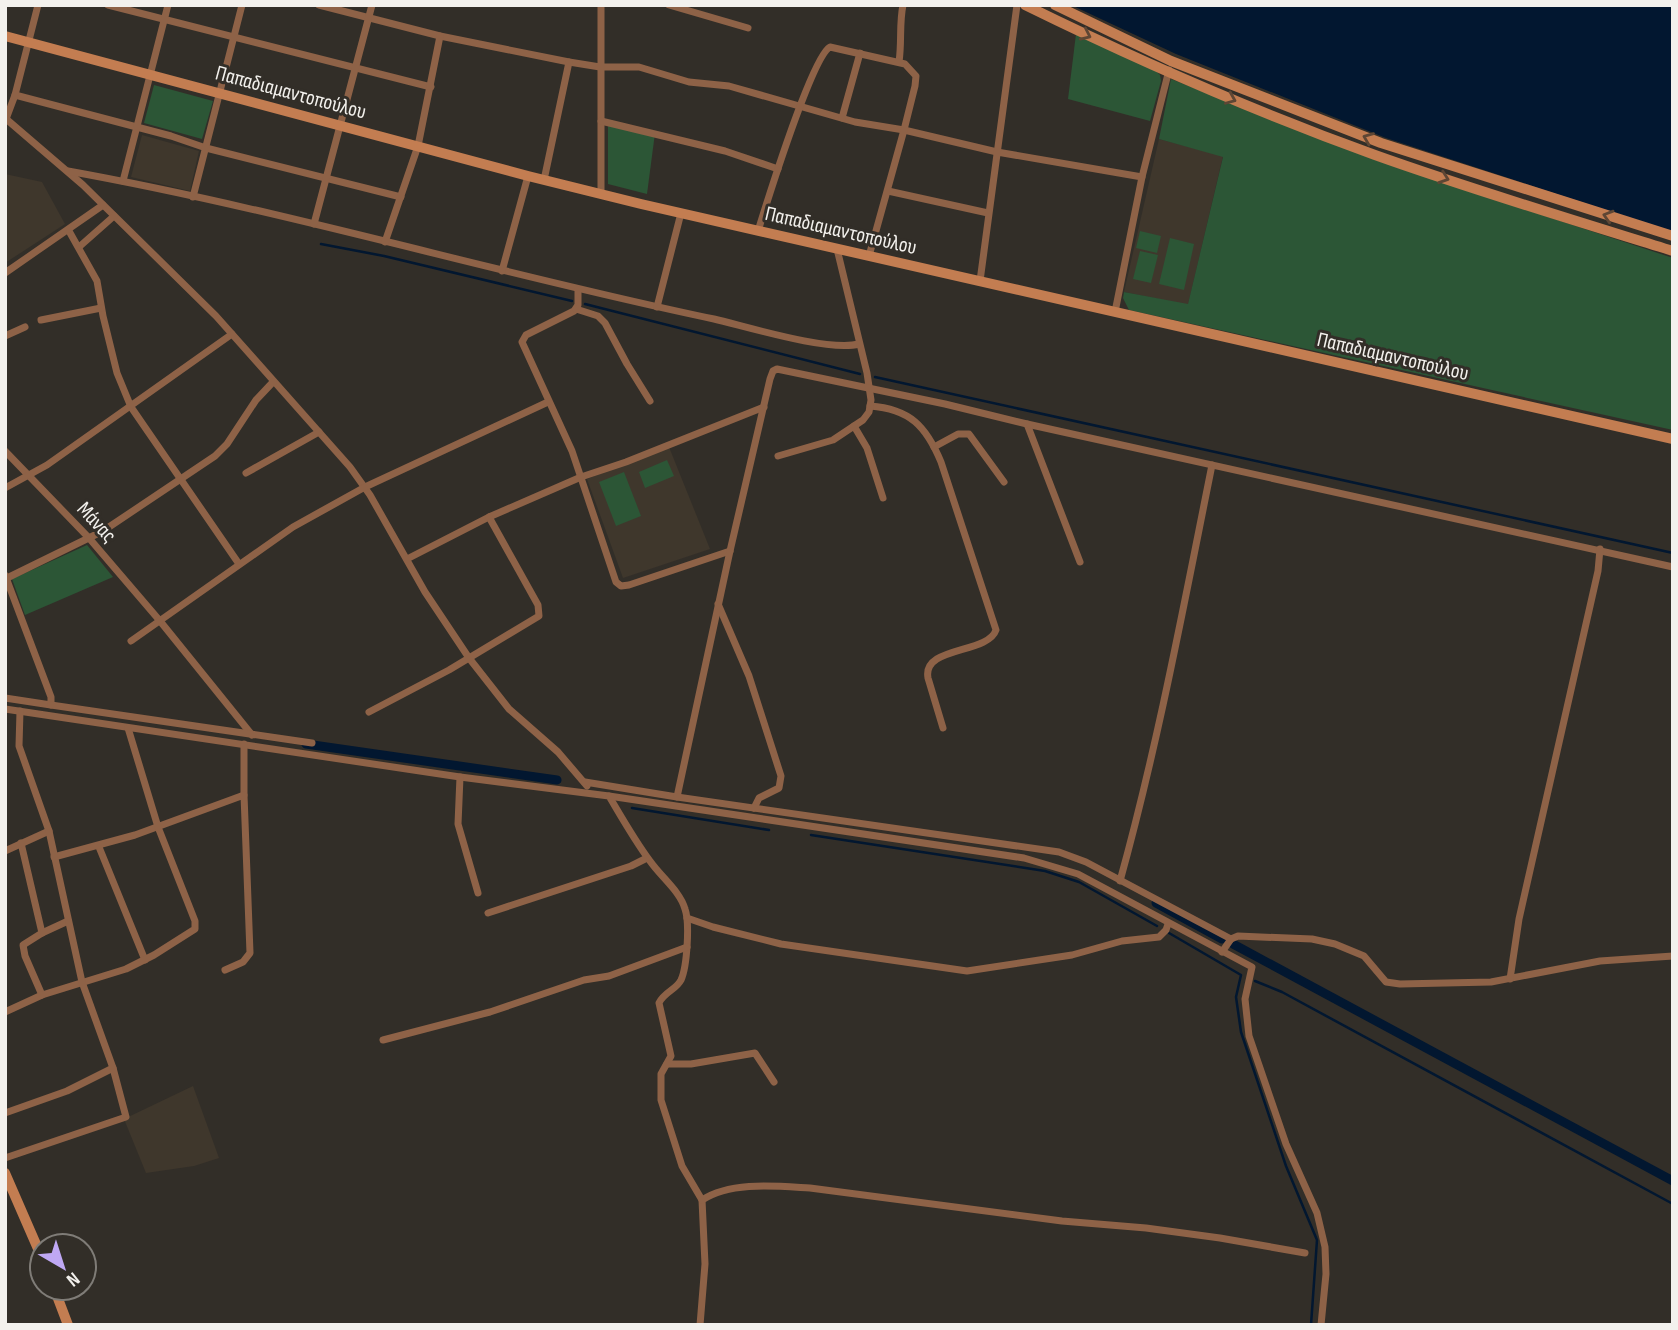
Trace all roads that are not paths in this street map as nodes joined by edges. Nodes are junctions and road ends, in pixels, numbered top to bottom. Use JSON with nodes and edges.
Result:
{"nodes":[{"id":1,"x":38,"y":5,"type":"edge"},
{"id":2,"x":108,"y":5,"type":"edge"},
{"id":3,"x":169,"y":5,"type":"edge"},
{"id":4,"x":242,"y":5,"type":"edge"},
{"id":5,"x":320,"y":5,"type":"edge"},
{"id":6,"x":372,"y":5,"type":"edge"},
{"id":7,"x":601,"y":5,"type":"edge"},
{"id":8,"x":669,"y":5,"type":"edge"},
{"id":9,"x":902,"y":5,"type":"edge"},
{"id":10,"x":1017,"y":5,"type":"edge"},
{"id":11,"x":1025,"y":5,"type":"edge"},
{"id":12,"x":1055,"y":5,"type":"edge"},
{"id":13,"x":369,"y":18,"type":"junction"},
{"id":14,"x":165,"y":20,"type":"junction"},
{"id":15,"x":748,"y":28,"type":"dead end"},
{"id":16,"x":5,"y":36,"type":"edge"},
{"id":17,"x":440,"y":36,"type":"junction"},
{"id":18,"x":234,"y":37,"type":"junction"},
{"id":19,"x":29,"y":42,"type":"junction"},
{"id":20,"x":860,"y":53,"type":"junction"},
{"id":21,"x":569,"y":62,"type":"junction"},
{"id":22,"x":899,"y":62,"type":"junction"},
{"id":23,"x":1170,"y":66,"type":"junction"},
{"id":24,"x":600,"y":67,"type":"junction"},
{"id":25,"x":355,"y":68,"type":"junction"},
{"id":26,"x":152,"y":75,"type":"junction"},
{"id":27,"x":431,"y":87,"type":"junction"},
{"id":28,"x":221,"y":94,"type":"junction"},
{"id":29,"x":15,"y":95,"type":"junction"},
{"id":30,"x":801,"y":106,"type":"junction"},
{"id":31,"x":5,"y":118,"type":"edge"},
{"id":32,"x":842,"y":118,"type":"junction"},
{"id":33,"x":601,"y":121,"type":"junction"},
{"id":34,"x":342,"y":125,"type":"junction"},
{"id":35,"x":136,"y":128,"type":"junction"},
{"id":36,"x":904,"y":130,"type":"junction"},
{"id":37,"x":418,"y":146,"type":"junction"},
{"id":38,"x":206,"y":148,"type":"junction"},
{"id":39,"x":997,"y":152,"type":"junction"},
{"id":40,"x":778,"y":169,"type":"junction"},
{"id":41,"x":67,"y":171,"type":"junction"},
{"id":42,"x":528,"y":176,"type":"junction"},
{"id":43,"x":327,"y":177,"type":"junction"},
{"id":44,"x":1142,"y":177,"type":"junction"},
{"id":45,"x":544,"y":180,"type":"junction"},
{"id":46,"x":123,"y":181,"type":"junction"},
{"id":47,"x":888,"y":191,"type":"junction"},
{"id":48,"x":601,"y":194,"type":"junction"},
{"id":49,"x":193,"y":197,"type":"junction"},
{"id":50,"x":401,"y":197,"type":"junction"},
{"id":51,"x":103,"y":205,"type":"junction"},
{"id":52,"x":681,"y":213,"type":"junction"},
{"id":53,"x":988,"y":214,"type":"junction"},
{"id":54,"x":114,"y":216,"type":"junction"},
{"id":55,"x":314,"y":224,"type":"junction"},
{"id":56,"x":69,"y":231,"type":"junction"},
{"id":57,"x":758,"y":231,"type":"junction"},
{"id":58,"x":1673,"y":236,"type":"edge"},
{"id":59,"x":385,"y":242,"type":"junction"},
{"id":60,"x":79,"y":247,"type":"junction"},
{"id":61,"x":837,"y":249,"type":"junction"},
{"id":62,"x":1673,"y":251,"type":"edge"},
{"id":63,"x":869,"y":256,"type":"junction"},
{"id":64,"x":502,"y":271,"type":"junction"},
{"id":65,"x":5,"y":273,"type":"edge"},
{"id":66,"x":980,"y":281,"type":"junction"},
{"id":67,"x":578,"y":290,"type":"junction"},
{"id":68,"x":657,"y":307,"type":"junction"},
{"id":69,"x":101,"y":308,"type":"junction"},
{"id":70,"x":576,"y":309,"type":"junction"},
{"id":71,"x":1115,"y":312,"type":"junction"},
{"id":72,"x":41,"y":320,"type":"dead end"},
{"id":73,"x":25,"y":327,"type":"dead end"},
{"id":74,"x":232,"y":334,"type":"junction"},
{"id":75,"x":5,"y":336,"type":"edge"},
{"id":76,"x":859,"y":344,"type":"junction"},
{"id":77,"x":273,"y":382,"type":"junction"},
{"id":78,"x":869,"y":389,"type":"junction"},
{"id":79,"x":650,"y":401,"type":"dead end"},
{"id":80,"x":548,"y":402,"type":"junction"},
{"id":81,"x":870,"y":406,"type":"junction"},
{"id":82,"x":131,"y":407,"type":"junction"},
{"id":83,"x":764,"y":407,"type":"junction"},
{"id":84,"x":1027,"y":424,"type":"junction"},
{"id":85,"x":854,"y":426,"type":"junction"},
{"id":86,"x":319,"y":432,"type":"junction"},
{"id":87,"x":1673,"y":439,"type":"edge"},
{"id":88,"x":934,"y":447,"type":"junction"},
{"id":89,"x":5,"y":451,"type":"edge"},
{"id":90,"x":778,"y":456,"type":"dead end"},
{"id":91,"x":1212,"y":465,"type":"junction"},
{"id":92,"x":246,"y":473,"type":"dead end"},
{"id":93,"x":30,"y":476,"type":"junction"},
{"id":94,"x":581,"y":477,"type":"junction"},
{"id":95,"x":181,"y":478,"type":"junction"},
{"id":96,"x":1004,"y":482,"type":"dead end"},
{"id":97,"x":365,"y":487,"type":"junction"},
{"id":98,"x":5,"y":488,"type":"edge"},
{"id":99,"x":883,"y":498,"type":"dead end"},
{"id":100,"x":489,"y":517,"type":"junction"},
{"id":101,"x":89,"y":538,"type":"junction"},
{"id":102,"x":1600,"y":550,"type":"junction"},
{"id":103,"x":730,"y":551,"type":"junction"},
{"id":104,"x":407,"y":559,"type":"junction"},
{"id":105,"x":1080,"y":562,"type":"dead end"},
{"id":106,"x":239,"y":564,"type":"junction"},
{"id":107,"x":1673,"y":566,"type":"edge"},
{"id":108,"x":6,"y":577,"type":"edge"},
{"id":109,"x":718,"y":604,"type":"junction"},
{"id":110,"x":160,"y":621,"type":"junction"},
{"id":111,"x":131,"y":641,"type":"dead end"},
{"id":112,"x":469,"y":658,"type":"junction"},
{"id":113,"x":5,"y":698,"type":"edge"},
{"id":114,"x":51,"y":705,"type":"junction"},
{"id":115,"x":5,"y":709,"type":"edge"},
{"id":116,"x":20,"y":711,"type":"junction"},
{"id":117,"x":369,"y":712,"type":"dead end"},
{"id":118,"x":128,"y":727,"type":"junction"},
{"id":119,"x":943,"y":728,"type":"dead end"},
{"id":120,"x":252,"y":735,"type":"junction"},
{"id":121,"x":313,"y":743,"type":"dead end"},
{"id":122,"x":244,"y":744,"type":"junction"},
{"id":123,"x":460,"y":777,"type":"junction"},
{"id":124,"x":585,"y":782,"type":"junction"},
{"id":125,"x":591,"y":794,"type":"junction"},
{"id":126,"x":243,"y":795,"type":"junction"},
{"id":127,"x":610,"y":796,"type":"junction"},
{"id":128,"x":677,"y":797,"type":"junction"},
{"id":129,"x":754,"y":808,"type":"junction"},
{"id":130,"x":158,"y":827,"type":"junction"},
{"id":131,"x":49,"y":831,"type":"junction"},
{"id":132,"x":21,"y":843,"type":"junction"},
{"id":133,"x":99,"y":847,"type":"junction"},
{"id":134,"x":5,"y":851,"type":"edge"},
{"id":135,"x":54,"y":857,"type":"junction"},
{"id":136,"x":647,"y":858,"type":"junction"},
{"id":137,"x":1120,"y":881,"type":"junction"},
{"id":138,"x":478,"y":892,"type":"dead end"},
{"id":139,"x":488,"y":913,"type":"dead end"},
{"id":140,"x":687,"y":918,"type":"junction"},
{"id":141,"x":68,"y":921,"type":"junction"},
{"id":142,"x":1168,"y":924,"type":"junction"},
{"id":143,"x":42,"y":933,"type":"junction"},
{"id":144,"x":1231,"y":939,"type":"junction"},
{"id":145,"x":687,"y":947,"type":"junction"},
{"id":146,"x":1222,"y":953,"type":"junction"},
{"id":147,"x":1673,"y":956,"type":"edge"},
{"id":148,"x":145,"y":960,"type":"junction"},
{"id":149,"x":225,"y":970,"type":"dead end"},
{"id":150,"x":1510,"y":979,"type":"junction"},
{"id":151,"x":82,"y":982,"type":"junction"},
{"id":152,"x":42,"y":995,"type":"junction"},
{"id":153,"x":5,"y":1012,"type":"edge"},
{"id":154,"x":383,"y":1040,"type":"dead end"},
{"id":155,"x":667,"y":1064,"type":"junction"},
{"id":156,"x":113,"y":1068,"type":"junction"},
{"id":157,"x":774,"y":1082,"type":"dead end"},
{"id":158,"x":5,"y":1114,"type":"edge"},
{"id":159,"x":5,"y":1158,"type":"edge"},
{"id":160,"x":5,"y":1173,"type":"edge"},
{"id":161,"x":702,"y":1200,"type":"junction"},
{"id":162,"x":31,"y":1232,"type":"edge"},
{"id":163,"x":1305,"y":1253,"type":"dead end"},
{"id":164,"x":59,"y":1302,"type":"edge"},
{"id":165,"x":68,"y":1325,"type":"edge"},
{"id":166,"x":700,"y":1325,"type":"edge"},
{"id":167,"x":1321,"y":1325,"type":"edge"}],
"edges":[{"from":1,"to":19,"type":"street"},
{"from":2,"to":14,"type":"street"},
{"from":3,"to":14,"type":"street"},
{"from":4,"to":18,"type":"street"},
{"from":5,"to":13,"type":"street"},
{"from":6,"to":13,"type":"street"},
{"from":7,"to":24,"type":"street"},
{"from":8,"to":15,"type":"street"},
{"from":9,"to":22,"type":"street"},
{"from":10,"to":39,"type":"street"},
{"from":11,"to":23,"type":"main road","one_way":true},
{"from":12,"to":23,"type":"main road"},
{"from":13,"to":17,"type":"street"},
{"from":13,"to":25,"type":"street"},
{"from":14,"to":18,"type":"street"},
{"from":14,"to":26,"type":"street"},
{"from":16,"to":19,"type":"main road","name":"Παπαδιαμαντοπούλου"},
{"from":17,"to":21,"type":"street"},
{"from":17,"to":27,"type":"street"},
{"from":18,"to":25,"type":"street"},
{"from":18,"to":28,"type":"street"},
{"from":19,"to":26,"type":"main road","name":"Παπαδιαμαντοπούλου"},
{"from":19,"to":29,"type":"street"},
{"from":20,"to":22,"type":"street"},
{"from":20,"to":30,"type":"street"},
{"from":20,"to":32,"type":"street"},
{"from":21,"to":24,"type":"street"},
{"from":21,"to":45,"type":"street"},
{"from":22,"to":36,"type":"street"},
{"from":23,"to":44,"type":"street"},
{"from":58,"to":23,"type":"main road","one_way":true},
{"from":23,"to":62,"type":"main road","one_way":true},
{"from":24,"to":30,"type":"street"},
{"from":24,"to":33,"type":"street"},
{"from":25,"to":27,"type":"street"},
{"from":25,"to":34,"type":"street"},
{"from":26,"to":28,"type":"main road","name":"Παπαδιαμαντοπούλου"},
{"from":26,"to":35,"type":"street"},
{"from":27,"to":37,"type":"street"},
{"from":28,"to":34,"type":"main road","name":"Παπαδιαμαντοπούλου"},
{"from":28,"to":38,"type":"street"},
{"from":29,"to":31,"type":"street"},
{"from":29,"to":35,"type":"street"},
{"from":30,"to":32,"type":"street"},
{"from":30,"to":40,"type":"street"},
{"from":31,"to":41,"type":"street"},
{"from":32,"to":36,"type":"street"},
{"from":33,"to":40,"type":"street"},
{"from":33,"to":48,"type":"street"},
{"from":34,"to":37,"type":"main road","name":"Παπαδιαμαντοπούλου"},
{"from":34,"to":43,"type":"street"},
{"from":35,"to":38,"type":"street"},
{"from":35,"to":46,"type":"street"},
{"from":36,"to":39,"type":"street"},
{"from":36,"to":47,"type":"street"},
{"from":37,"to":42,"type":"main road","name":"Παπαδιαμαντοπούλου"},
{"from":37,"to":50,"type":"street"},
{"from":38,"to":43,"type":"street"},
{"from":38,"to":49,"type":"street"},
{"from":39,"to":44,"type":"street"},
{"from":39,"to":53,"type":"street"},
{"from":40,"to":57,"type":"street"},
{"from":41,"to":46,"type":"street"},
{"from":41,"to":51,"type":"street"},
{"from":42,"to":45,"type":"main road","name":"Παπαδιαμαντοπούλου"},
{"from":42,"to":64,"type":"street"},
{"from":43,"to":50,"type":"street"},
{"from":43,"to":55,"type":"street"},
{"from":44,"to":71,"type":"street"},
{"from":45,"to":48,"type":"main road","name":"Παπαδιαμαντοπούλου"},
{"from":46,"to":49,"type":"street"},
{"from":47,"to":53,"type":"street"},
{"from":47,"to":63,"type":"street"},
{"from":48,"to":52,"type":"main road","name":"Παπαδιαμαντοπούλου"},
{"from":49,"to":55,"type":"street"},
{"from":50,"to":59,"type":"street"},
{"from":51,"to":54,"type":"street"},
{"from":51,"to":56,"type":"street"},
{"from":52,"to":57,"type":"main road","name":"Παπαδιαμαντοπούλου"},
{"from":52,"to":68,"type":"street"},
{"from":53,"to":66,"type":"street"},
{"from":54,"to":60,"type":"street"},
{"from":54,"to":74,"type":"street"},
{"from":55,"to":59,"type":"street"},
{"from":56,"to":60,"type":"street"},
{"from":56,"to":65,"type":"street"},
{"from":57,"to":61,"type":"main road","name":"Παπαδιαμαντοπούλου"},
{"from":59,"to":64,"type":"street"},
{"from":60,"to":69,"type":"street"},
{"from":61,"to":63,"type":"main road","name":"Παπαδιαμαντοπούλου"},
{"from":61,"to":76,"type":"street"},
{"from":63,"to":66,"type":"main road","name":"Παπαδιαμαντοπούλου"},
{"from":64,"to":67,"type":"street"},
{"from":66,"to":71,"type":"main road","name":"Παπαδιαμαντοπούλου"},
{"from":67,"to":68,"type":"street"},
{"from":67,"to":70,"type":"street"},
{"from":68,"to":76,"type":"street"},
{"from":69,"to":72,"type":"street"},
{"from":69,"to":82,"type":"street"},
{"from":70,"to":79,"type":"street"},
{"from":70,"to":80,"type":"street"},
{"from":71,"to":87,"type":"main road","name":"Παπαδιαμαντοπούλου"},
{"from":73,"to":75,"type":"street"},
{"from":74,"to":77,"type":"street"},
{"from":74,"to":82,"type":"street"},
{"from":76,"to":78,"type":"street"},
{"from":77,"to":86,"type":"street"},
{"from":77,"to":95,"type":"street"},
{"from":78,"to":81,"type":"street"},
{"from":78,"to":83,"type":"street"},
{"from":78,"to":84,"type":"street"},
{"from":80,"to":94,"type":"street"},
{"from":80,"to":97,"type":"street"},
{"from":81,"to":85,"type":"street"},
{"from":81,"to":88,"type":"street"},
{"from":82,"to":93,"type":"street"},
{"from":82,"to":95,"type":"street"},
{"from":83,"to":94,"type":"street"},
{"from":83,"to":103,"type":"street"},
{"from":84,"to":91,"type":"street"},
{"from":84,"to":105,"type":"street"},
{"from":85,"to":90,"type":"street"},
{"from":85,"to":99,"type":"street"},
{"from":86,"to":92,"type":"street"},
{"from":86,"to":97,"type":"street"},
{"from":88,"to":96,"type":"street"},
{"from":88,"to":119,"type":"street"},
{"from":89,"to":93,"type":"street","name":"Μάνας"},
{"from":91,"to":102,"type":"street"},
{"from":91,"to":137,"type":"street"},
{"from":93,"to":98,"type":"street"},
{"from":93,"to":101,"type":"street","name":"Μάνας"},
{"from":94,"to":100,"type":"street"},
{"from":94,"to":103,"type":"street"},
{"from":95,"to":101,"type":"street"},
{"from":95,"to":106,"type":"street"},
{"from":97,"to":104,"type":"street"},
{"from":97,"to":106,"type":"street"},
{"from":100,"to":104,"type":"street"},
{"from":100,"to":112,"type":"street"},
{"from":101,"to":108,"type":"street"},
{"from":101,"to":110,"type":"street","name":"Μάνας"},
{"from":102,"to":107,"type":"street"},
{"from":102,"to":150,"type":"street"},
{"from":103,"to":109,"type":"street"},
{"from":104,"to":112,"type":"street"},
{"from":106,"to":110,"type":"street"},
{"from":108,"to":114,"type":"street"},
{"from":109,"to":128,"type":"street"},
{"from":109,"to":129,"type":"street"},
{"from":110,"to":111,"type":"street"},
{"from":110,"to":120,"type":"street","name":"Μάνας"},
{"from":112,"to":117,"type":"street"},
{"from":112,"to":124,"type":"street"},
{"from":113,"to":114,"type":"street"},
{"from":114,"to":120,"type":"street"},
{"from":115,"to":116,"type":"street"},
{"from":116,"to":118,"type":"street"},
{"from":116,"to":131,"type":"street"},
{"from":118,"to":122,"type":"street"},
{"from":118,"to":130,"type":"street"},
{"from":120,"to":121,"type":"street"},
{"from":122,"to":123,"type":"street"},
{"from":122,"to":126,"type":"street"},
{"from":123,"to":125,"type":"street"},
{"from":123,"to":138,"type":"street"},
{"from":124,"to":125,"type":"street"},
{"from":124,"to":128,"type":"street"},
{"from":125,"to":127,"type":"street"},
{"from":126,"to":130,"type":"street"},
{"from":126,"to":149,"type":"street"},
{"from":127,"to":136,"type":"street"},
{"from":127,"to":142,"type":"street"},
{"from":128,"to":129,"type":"street"},
{"from":129,"to":137,"type":"street"},
{"from":130,"to":133,"type":"street"},
{"from":130,"to":148,"type":"street"},
{"from":131,"to":132,"type":"street"},
{"from":131,"to":135,"type":"street"},
{"from":132,"to":134,"type":"street"},
{"from":132,"to":143,"type":"street"},
{"from":133,"to":135,"type":"street"},
{"from":133,"to":148,"type":"street"},
{"from":135,"to":141,"type":"street"},
{"from":136,"to":139,"type":"street"},
{"from":136,"to":140,"type":"street"},
{"from":137,"to":144,"type":"street"},
{"from":140,"to":142,"type":"street"},
{"from":140,"to":145,"type":"street"},
{"from":141,"to":143,"type":"street"},
{"from":141,"to":151,"type":"street"},
{"from":142,"to":146,"type":"street"},
{"from":143,"to":152,"type":"street"},
{"from":144,"to":146,"type":"street"},
{"from":144,"to":150,"type":"street"},
{"from":145,"to":154,"type":"street"},
{"from":145,"to":155,"type":"street"},
{"from":146,"to":167,"type":"street"},
{"from":147,"to":150,"type":"street"},
{"from":148,"to":151,"type":"street"},
{"from":151,"to":152,"type":"street"},
{"from":151,"to":156,"type":"street"},
{"from":152,"to":153,"type":"street"},
{"from":155,"to":157,"type":"street"},
{"from":155,"to":161,"type":"street"},
{"from":156,"to":158,"type":"street"},
{"from":156,"to":159,"type":"street"},
{"from":160,"to":162,"type":"main road"},
{"from":161,"to":163,"type":"street"},
{"from":161,"to":166,"type":"street"},
{"from":164,"to":165,"type":"main road"}]}
